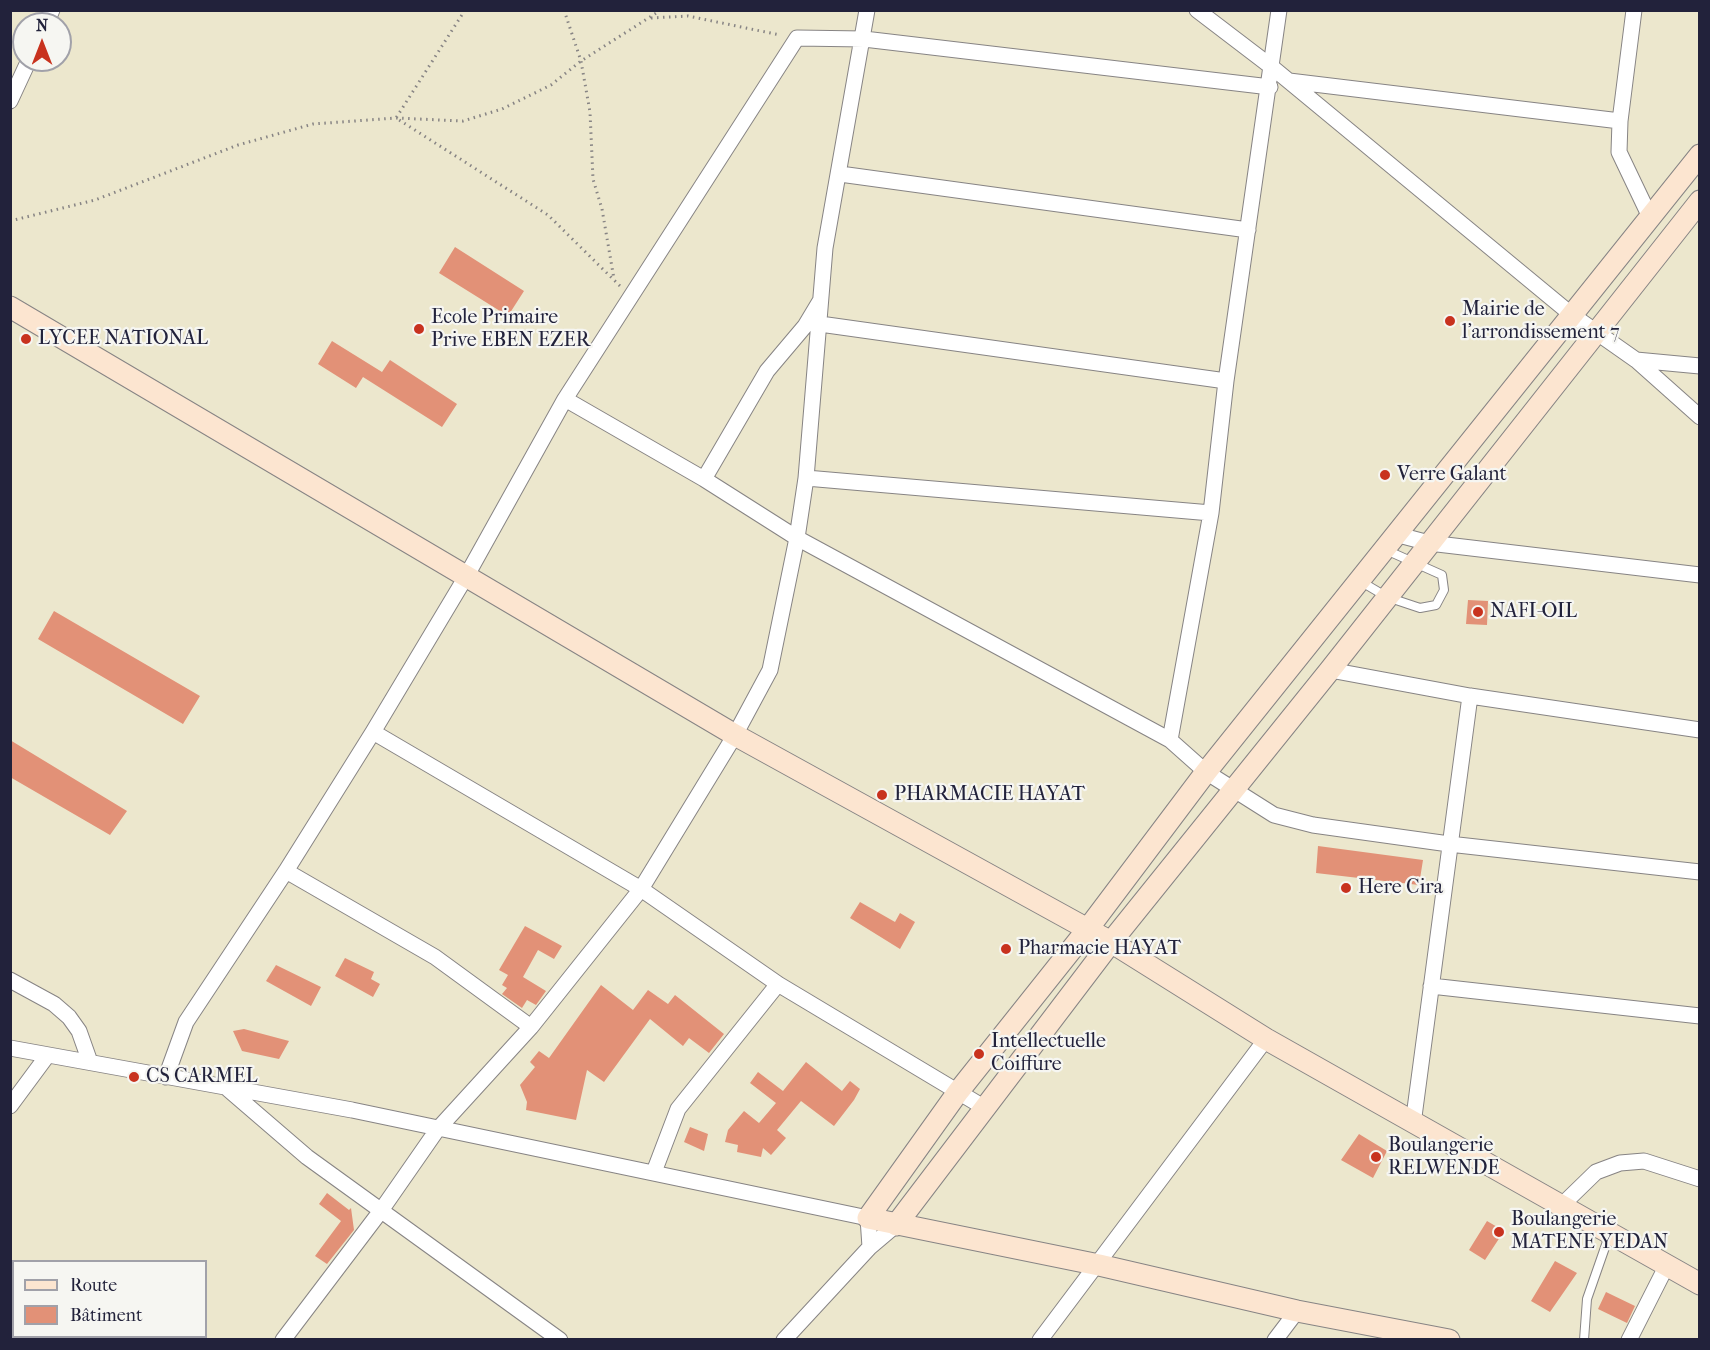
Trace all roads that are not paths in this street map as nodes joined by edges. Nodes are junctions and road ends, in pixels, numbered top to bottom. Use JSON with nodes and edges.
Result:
{"nodes":[{"id":1,"x":867,"y":10,"type":"edge"},
{"id":2,"x":1197,"y":10,"type":"edge"},
{"id":3,"x":1279,"y":10,"type":"edge"},
{"id":4,"x":1634,"y":10,"type":"edge"},
{"id":5,"x":864,"y":39,"type":"junction"},
{"id":6,"x":1273,"y":68,"type":"junction"},
{"id":7,"x":23,"y":72,"type":"edge"},
{"id":8,"x":1289,"y":81,"type":"junction"},
{"id":9,"x":1270,"y":87,"type":"junction"},
{"id":10,"x":10,"y":101,"type":"edge"},
{"id":11,"x":1620,"y":121,"type":"junction"},
{"id":12,"x":1700,"y":155,"type":"edge"},
{"id":13,"x":840,"y":174,"type":"junction"},
{"id":14,"x":1698,"y":205,"type":"edge"},
{"id":15,"x":1650,"y":217,"type":"junction"},
{"id":16,"x":1248,"y":230,"type":"junction"},
{"id":17,"x":821,"y":298,"type":"junction"},
{"id":18,"x":10,"y":308,"type":"edge"},
{"id":19,"x":1572,"y":315,"type":"junction"},
{"id":20,"x":820,"y":324,"type":"junction"},
{"id":21,"x":1596,"y":330,"type":"junction"},
{"id":22,"x":1636,"y":360,"type":"junction"},
{"id":23,"x":1700,"y":366,"type":"edge"},
{"id":24,"x":1226,"y":381,"type":"junction"},
{"id":25,"x":565,"y":399,"type":"junction"},
{"id":26,"x":1700,"y":417,"type":"edge"},
{"id":27,"x":806,"y":478,"type":"junction"},
{"id":28,"x":704,"y":479,"type":"junction"},
{"id":29,"x":1211,"y":513,"type":"junction"},
{"id":30,"x":797,"y":538,"type":"junction"},
{"id":31,"x":1389,"y":542,"type":"junction"},
{"id":32,"x":1429,"y":543,"type":"junction"},
{"id":33,"x":1415,"y":562,"type":"junction"},
{"id":34,"x":467,"y":575,"type":"junction"},
{"id":35,"x":1700,"y":575,"type":"edge"},
{"id":36,"x":1359,"y":580,"type":"junction"},
{"id":37,"x":1387,"y":597,"type":"junction"},
{"id":38,"x":1330,"y":670,"type":"junction"},
{"id":39,"x":1470,"y":696,"type":"junction"},
{"id":40,"x":1700,"y":730,"type":"edge"},
{"id":41,"x":373,"y":732,"type":"junction"},
{"id":42,"x":735,"y":735,"type":"junction"},
{"id":43,"x":1170,"y":740,"type":"junction"},
{"id":44,"x":1206,"y":772,"type":"junction"},
{"id":45,"x":1232,"y":790,"type":"junction"},
{"id":46,"x":1449,"y":844,"type":"junction"},
{"id":47,"x":286,"y":870,"type":"junction"},
{"id":48,"x":1700,"y":872,"type":"edge"},
{"id":49,"x":641,"y":889,"type":"junction"},
{"id":50,"x":1087,"y":930,"type":"junction"},
{"id":51,"x":1111,"y":942,"type":"junction"},
{"id":52,"x":10,"y":980,"type":"edge"},
{"id":53,"x":778,"y":984,"type":"junction"},
{"id":54,"x":1431,"y":986,"type":"junction"},
{"id":55,"x":1700,"y":1016,"type":"edge"},
{"id":56,"x":531,"y":1027,"type":"junction"},
{"id":57,"x":1266,"y":1039,"type":"junction"},
{"id":58,"x":10,"y":1048,"type":"edge"},
{"id":59,"x":47,"y":1056,"type":"junction"},
{"id":60,"x":90,"y":1062,"type":"junction"},
{"id":61,"x":166,"y":1077,"type":"junction"},
{"id":62,"x":228,"y":1089,"type":"junction"},
{"id":63,"x":958,"y":1092,"type":"junction"},
{"id":64,"x":10,"y":1106,"type":"edge"},
{"id":65,"x":985,"y":1108,"type":"junction"},
{"id":66,"x":1413,"y":1124,"type":"junction"},
{"id":67,"x":437,"y":1130,"type":"junction"},
{"id":68,"x":654,"y":1172,"type":"junction"},
{"id":69,"x":1700,"y":1179,"type":"edge"},
{"id":70,"x":1561,"y":1206,"type":"junction"},
{"id":71,"x":380,"y":1212,"type":"junction"},
{"id":72,"x":868,"y":1218,"type":"junction"},
{"id":73,"x":896,"y":1225,"type":"junction"},
{"id":74,"x":1609,"y":1234,"type":"junction"},
{"id":75,"x":870,"y":1247,"type":"junction"},
{"id":76,"x":1099,"y":1264,"type":"junction"},
{"id":77,"x":1666,"y":1265,"type":"junction"},
{"id":78,"x":1700,"y":1284,"type":"edge"},
{"id":79,"x":1297,"y":1311,"type":"junction"},
{"id":80,"x":283,"y":1340,"type":"edge"},
{"id":81,"x":560,"y":1340,"type":"edge"},
{"id":82,"x":784,"y":1340,"type":"edge"},
{"id":83,"x":1040,"y":1340,"type":"edge"},
{"id":84,"x":1275,"y":1340,"type":"edge"},
{"id":85,"x":1449,"y":1340,"type":"edge"},
{"id":86,"x":1584,"y":1340,"type":"edge"},
{"id":87,"x":1629,"y":1340,"type":"edge"}],
"edges":[{"from":1,"to":5,"type":"street"},
{"from":2,"to":6,"type":"street"},
{"from":3,"to":6,"type":"street"},
{"from":4,"to":11,"type":"street"},
{"from":5,"to":9,"type":"street"},
{"from":5,"to":13,"type":"street"},
{"from":5,"to":25,"type":"street"},
{"from":6,"to":8,"type":"street"},
{"from":6,"to":9,"type":"street"},
{"from":7,"to":10,"type":"street"},
{"from":8,"to":11,"type":"street"},
{"from":8,"to":19,"type":"street"},
{"from":9,"to":16,"type":"street"},
{"from":11,"to":15,"type":"street"},
{"from":12,"to":15,"type":"main road"},
{"from":13,"to":16,"type":"street"},
{"from":13,"to":17,"type":"street"},
{"from":14,"to":21,"type":"main road"},
{"from":15,"to":19,"type":"main road"},
{"from":16,"to":24,"type":"street"},
{"from":17,"to":20,"type":"street"},
{"from":17,"to":28,"type":"street"},
{"from":18,"to":34,"type":"main road"},
{"from":19,"to":21,"type":"street"},
{"from":19,"to":31,"type":"main road"},
{"from":20,"to":24,"type":"street"},
{"from":20,"to":27,"type":"street"},
{"from":21,"to":22,"type":"street"},
{"from":21,"to":32,"type":"main road"},
{"from":22,"to":23,"type":"street"},
{"from":22,"to":26,"type":"street"},
{"from":24,"to":29,"type":"street"},
{"from":25,"to":28,"type":"street"},
{"from":25,"to":34,"type":"street"},
{"from":27,"to":29,"type":"street"},
{"from":27,"to":30,"type":"street"},
{"from":28,"to":30,"type":"street"},
{"from":29,"to":43,"type":"street"},
{"from":30,"to":42,"type":"street"},
{"from":30,"to":43,"type":"street"},
{"from":31,"to":32,"type":"street"},
{"from":31,"to":33,"type":"lane"},
{"from":31,"to":36,"type":"main road"},
{"from":32,"to":33,"type":"main road"},
{"from":32,"to":35,"type":"street"},
{"from":33,"to":37,"type":"main road"},
{"from":33,"to":37,"type":"lane"},
{"from":34,"to":41,"type":"street"},
{"from":34,"to":42,"type":"main road"},
{"from":36,"to":37,"type":"lane"},
{"from":36,"to":44,"type":"main road"},
{"from":37,"to":38,"type":"main road"},
{"from":38,"to":39,"type":"street"},
{"from":38,"to":45,"type":"main road"},
{"from":39,"to":40,"type":"street"},
{"from":39,"to":46,"type":"street"},
{"from":41,"to":47,"type":"street"},
{"from":41,"to":49,"type":"street"},
{"from":42,"to":49,"type":"street"},
{"from":42,"to":50,"type":"main road"},
{"from":43,"to":44,"type":"street"},
{"from":44,"to":45,"type":"street"},
{"from":44,"to":50,"type":"main road"},
{"from":45,"to":46,"type":"street"},
{"from":45,"to":51,"type":"main road"},
{"from":46,"to":48,"type":"street"},
{"from":46,"to":54,"type":"street"},
{"from":47,"to":56,"type":"street"},
{"from":47,"to":61,"type":"street"},
{"from":49,"to":53,"type":"street"},
{"from":49,"to":56,"type":"street"},
{"from":50,"to":51,"type":"main road"},
{"from":50,"to":63,"type":"main road"},
{"from":51,"to":57,"type":"main road"},
{"from":51,"to":65,"type":"main road"},
{"from":52,"to":60,"type":"street"},
{"from":53,"to":63,"type":"street"},
{"from":53,"to":68,"type":"street"},
{"from":54,"to":55,"type":"street"},
{"from":54,"to":66,"type":"street"},
{"from":56,"to":67,"type":"street"},
{"from":57,"to":66,"type":"main road"},
{"from":57,"to":76,"type":"street"},
{"from":58,"to":59,"type":"street"},
{"from":59,"to":60,"type":"street"},
{"from":59,"to":64,"type":"street"},
{"from":60,"to":61,"type":"street"},
{"from":61,"to":62,"type":"street"},
{"from":62,"to":67,"type":"street"},
{"from":62,"to":71,"type":"street"},
{"from":63,"to":65,"type":"street"},
{"from":63,"to":72,"type":"main road"},
{"from":65,"to":73,"type":"main road"},
{"from":66,"to":70,"type":"main road"},
{"from":67,"to":68,"type":"street"},
{"from":67,"to":71,"type":"street"},
{"from":68,"to":72,"type":"street"},
{"from":69,"to":70,"type":"street"},
{"from":70,"to":74,"type":"main road"},
{"from":71,"to":80,"type":"street"},
{"from":71,"to":81,"type":"street"},
{"from":72,"to":73,"type":"main road"},
{"from":72,"to":75,"type":"street"},
{"from":73,"to":75,"type":"street"},
{"from":73,"to":76,"type":"main road"},
{"from":74,"to":77,"type":"main road"},
{"from":74,"to":86,"type":"lane"},
{"from":75,"to":82,"type":"street"},
{"from":76,"to":79,"type":"main road"},
{"from":76,"to":83,"type":"street"},
{"from":77,"to":78,"type":"main road"},
{"from":77,"to":87,"type":"street"},
{"from":79,"to":84,"type":"street"},
{"from":79,"to":85,"type":"main road"}]}
